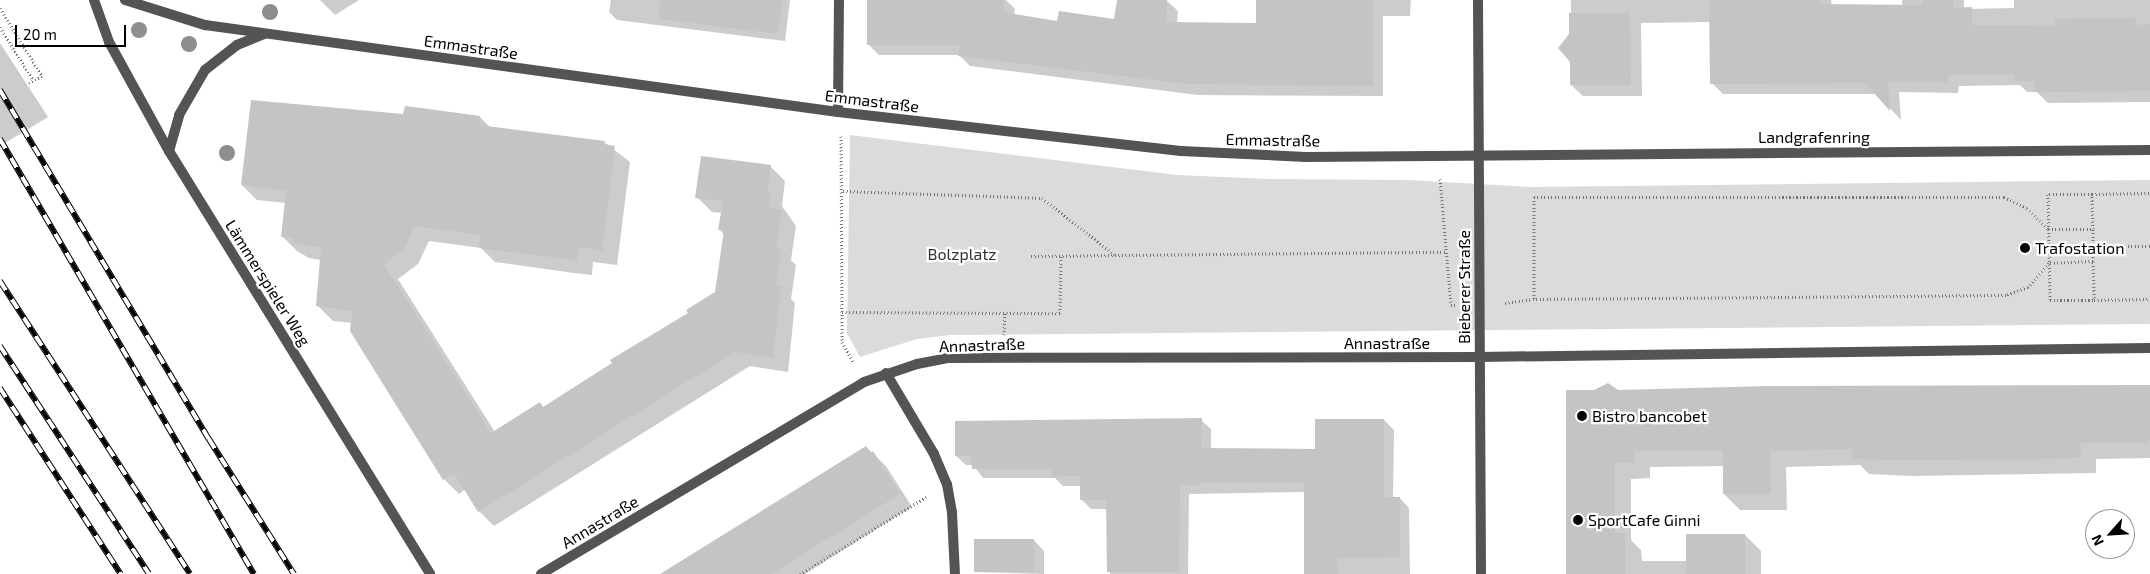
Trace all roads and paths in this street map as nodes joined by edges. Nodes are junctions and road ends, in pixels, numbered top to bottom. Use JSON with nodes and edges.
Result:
{"nodes":[{"id":1,"x":94,"y":0,"type":"edge"},
{"id":2,"x":125,"y":0,"type":"edge"},
{"id":3,"x":839,"y":0,"type":"edge"},
{"id":4,"x":1478,"y":0,"type":"edge"},
{"id":5,"x":0,"y":8,"type":"edge"},
{"id":6,"x":0,"y":27,"type":"edge"},
{"id":7,"x":265,"y":34,"type":"junction"},
{"id":8,"x":33,"y":80,"type":"junction"},
{"id":9,"x":28,"y":83,"type":"dead end"},
{"id":10,"x":838,"y":112,"type":"junction"},
{"id":11,"x":2150,"y":150,"type":"edge"},
{"id":12,"x":169,"y":151,"type":"junction"},
{"id":13,"x":1479,"y":154,"type":"junction"},
{"id":14,"x":1438,"y":155,"type":"junction"},
{"id":15,"x":843,"y":191,"type":"junction"},
{"id":16,"x":2150,"y":193,"type":"edge"},
{"id":17,"x":2092,"y":194,"type":"junction"},
{"id":18,"x":2092,"y":228,"type":"junction"},
{"id":19,"x":2048,"y":229,"type":"junction"},
{"id":20,"x":2093,"y":246,"type":"junction"},
{"id":21,"x":2150,"y":246,"type":"edge"},
{"id":22,"x":1061,"y":255,"type":"junction"},
{"id":23,"x":1115,"y":255,"type":"junction"},
{"id":24,"x":1031,"y":256,"type":"dead end"},
{"id":25,"x":2093,"y":262,"type":"junction"},
{"id":26,"x":2049,"y":263,"type":"junction"},
{"id":27,"x":2150,"y":299,"type":"edge"},
{"id":28,"x":2094,"y":300,"type":"junction"},
{"id":29,"x":842,"y":312,"type":"junction"},
{"id":30,"x":2150,"y":348,"type":"edge"},
{"id":31,"x":1479,"y":357,"type":"junction"},
{"id":32,"x":886,"y":373,"type":"junction"},
{"id":33,"x":864,"y":382,"type":"junction"},
{"id":34,"x":947,"y":484,"type":"junction"},
{"id":35,"x":430,"y":574,"type":"edge"},
{"id":36,"x":541,"y":574,"type":"edge"},
{"id":37,"x":800,"y":574,"type":"edge"},
{"id":38,"x":955,"y":574,"type":"edge"},
{"id":39,"x":1480,"y":574,"type":"edge"}],
"edges":[{"from":1,"to":12,"type":"street","name":"Lämmerspieler Weg"},
{"from":2,"to":7,"type":"street","name":"Emmastraße"},
{"from":3,"to":10,"type":"street"},
{"from":4,"to":13,"type":"street","name":"Bieberer Straße"},
{"from":5,"to":8,"type":"path"},
{"from":6,"to":8,"type":"path"},
{"from":7,"to":10,"type":"street","name":"Emmastraße"},
{"from":7,"to":12,"type":"street","name":"Emmastraße"},
{"from":8,"to":9,"type":"path"},
{"from":10,"to":14,"type":"street","name":"Emmastraße"},
{"from":10,"to":15,"type":"path"},
{"from":11,"to":13,"type":"street","name":"Landgrafenring"},
{"from":12,"to":35,"type":"street","name":"Lämmerspieler Weg"},
{"from":13,"to":14,"type":"street","name":"Emmastraße"},
{"from":13,"to":31,"type":"street","name":"Bieberer Straße"},
{"from":14,"to":23,"type":"path"},
{"from":15,"to":23,"type":"path"},
{"from":15,"to":29,"type":"path"},
{"from":16,"to":17,"type":"path"},
{"from":17,"to":18,"type":"path"},
{"from":17,"to":19,"type":"path"},
{"from":18,"to":19,"type":"path"},
{"from":18,"to":20,"type":"path"},
{"from":19,"to":26,"type":"path"},
{"from":19,"to":26,"type":"path"},
{"from":20,"to":21,"type":"path"},
{"from":20,"to":25,"type":"path"},
{"from":22,"to":23,"type":"path"},
{"from":22,"to":24,"type":"path"},
{"from":22,"to":29,"type":"path"},
{"from":25,"to":26,"type":"path"},
{"from":25,"to":28,"type":"path"},
{"from":26,"to":28,"type":"path"},
{"from":27,"to":28,"type":"path"},
{"from":29,"to":33,"type":"path"},
{"from":30,"to":31,"type":"street"},
{"from":31,"to":32,"type":"street","name":"Annastraße"},
{"from":31,"to":39,"type":"street","name":"Bieberer Straße"},
{"from":32,"to":33,"type":"street","name":"Annastraße"},
{"from":32,"to":34,"type":"street"},
{"from":33,"to":36,"type":"street","name":"Annastraße"},
{"from":34,"to":37,"type":"path"},
{"from":34,"to":38,"type":"street"}]}
